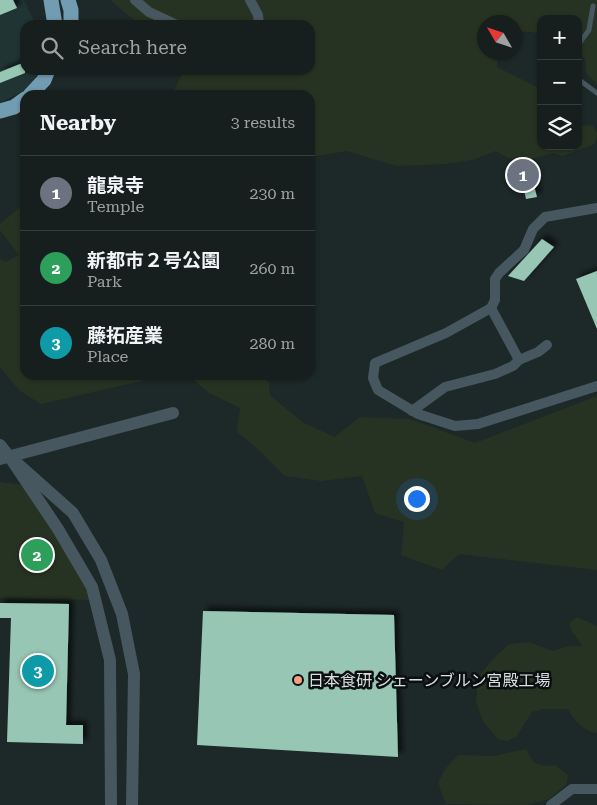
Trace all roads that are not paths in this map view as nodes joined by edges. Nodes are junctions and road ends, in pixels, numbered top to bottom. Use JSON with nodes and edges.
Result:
{"nodes":[{"id":1,"x":51,"y":0,"type":"edge"},
{"id":2,"x":68,"y":0,"type":"edge"},
{"id":3,"x":135,"y":0,"type":"edge"},
{"id":4,"x":250,"y":0,"type":"edge"},
{"id":5,"x":593,"y":6,"type":"dead end"},
{"id":6,"x":54,"y":20,"type":"edge"},
{"id":7,"x":71,"y":20,"type":"edge"},
{"id":8,"x":166,"y":20,"type":"edge"},
{"id":9,"x":258,"y":20,"type":"edge"},
{"id":10,"x":582,"y":40,"type":"edge"},
{"id":11,"x":46,"y":75,"type":"edge"},
{"id":12,"x":57,"y":75,"type":"edge"},
{"id":13,"x":582,"y":82,"type":"edge"},
{"id":14,"x":35,"y":90,"type":"edge"},
{"id":15,"x":48,"y":90,"type":"edge"},
{"id":16,"x":597,"y":93,"type":"edge"},
{"id":17,"x":20,"y":102,"type":"edge"},
{"id":18,"x":0,"y":111,"type":"edge"},
{"id":19,"x":20,"y":114,"type":"edge"},
{"id":20,"x":0,"y":121,"type":"edge"},
{"id":21,"x":597,"y":208,"type":"edge"},
{"id":22,"x":491,"y":308,"type":"junction"},
{"id":23,"x":547,"y":345,"type":"dead end"},
{"id":24,"x":519,"y":360,"type":"junction"},
{"id":25,"x":597,"y":386,"type":"edge"},
{"id":26,"x":412,"y":411,"type":"junction"},
{"id":27,"x":173,"y":413,"type":"dead end"},
{"id":28,"x":0,"y":445,"type":"edge"},
{"id":29,"x":5,"y":458,"type":"edge"},
{"id":30,"x":597,"y":789,"type":"edge"},
{"id":31,"x":111,"y":805,"type":"edge"},
{"id":32,"x":132,"y":805,"type":"edge"},
{"id":33,"x":551,"y":805,"type":"edge"}],
"edges":[{"from":1,"to":6,"type":"highway"},
{"from":2,"to":7,"type":"highway"},
{"from":3,"to":8,"type":"street"},
{"from":4,"to":9,"type":"street"},
{"from":5,"to":10,"type":"lane"},
{"from":11,"to":14,"type":"highway"},
{"from":12,"to":15,"type":"highway"},
{"from":13,"to":16,"type":"lane"},
{"from":17,"to":18,"type":"highway"},
{"from":19,"to":20,"type":"highway"},
{"from":21,"to":22,"type":"street"},
{"from":22,"to":24,"type":"street"},
{"from":22,"to":26,"type":"street"},
{"from":23,"to":24,"type":"street"},
{"from":24,"to":26,"type":"street"},
{"from":25,"to":26,"type":"street"},
{"from":27,"to":29,"type":"street"},
{"from":28,"to":29,"type":"street"},
{"from":29,"to":31,"type":"street"},
{"from":29,"to":32,"type":"street"},
{"from":30,"to":33,"type":"street"}]}
